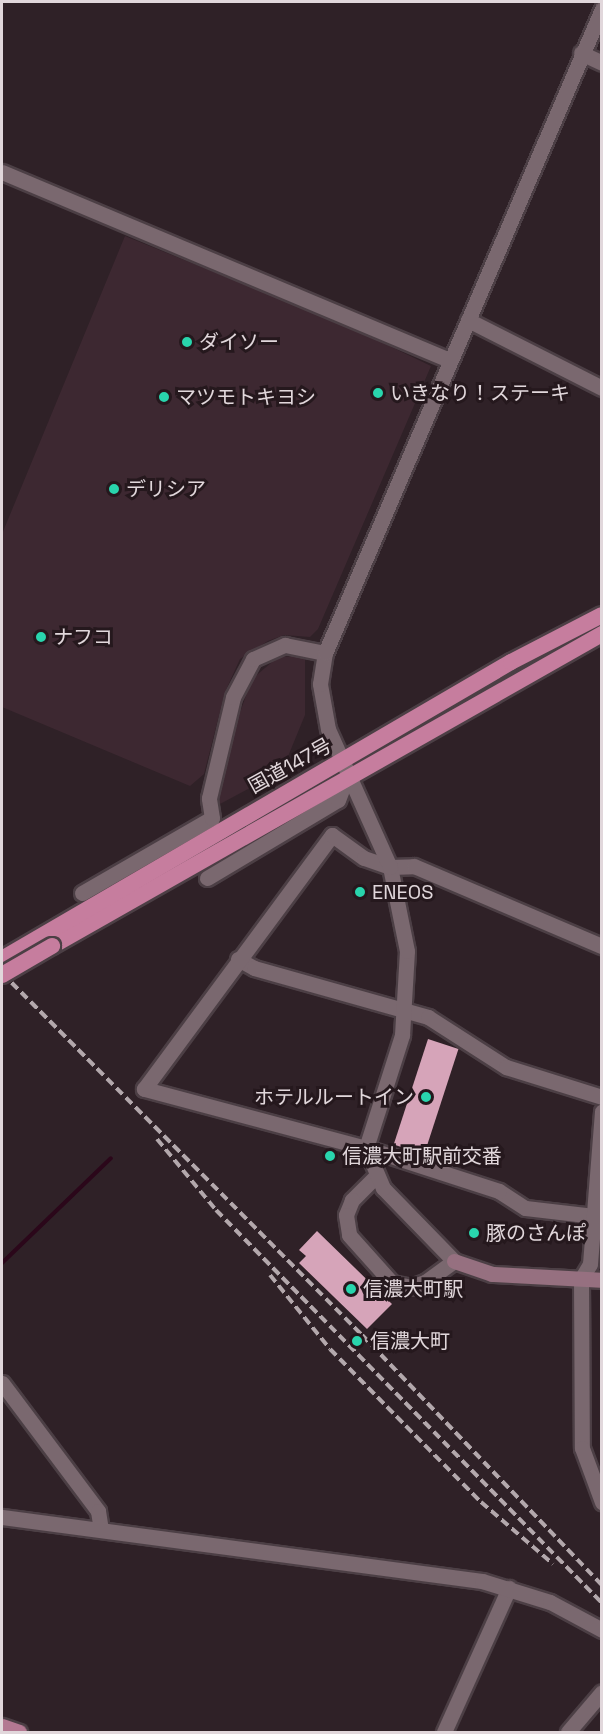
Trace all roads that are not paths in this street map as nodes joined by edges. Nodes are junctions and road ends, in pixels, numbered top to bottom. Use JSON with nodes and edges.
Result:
{"nodes":[{"id":1,"x":602,"y":9,"type":"edge"},
{"id":2,"x":581,"y":53,"type":"junction"},
{"id":3,"x":602,"y":63,"type":"edge"},
{"id":4,"x":2,"y":172,"type":"edge"},
{"id":5,"x":468,"y":320,"type":"junction"},
{"id":6,"x":450,"y":360,"type":"junction"},
{"id":7,"x":602,"y":388,"type":"edge"},
{"id":8,"x":602,"y":615,"type":"edge"},
{"id":9,"x":602,"y":634,"type":"edge"},
{"id":10,"x":325,"y":653,"type":"junction"},
{"id":11,"x":343,"y":770,"type":"junction"},
{"id":12,"x":390,"y":867,"type":"junction"},
{"id":13,"x":207,"y":878,"type":"dead end"},
{"id":14,"x":82,"y":893,"type":"dead end"},
{"id":15,"x":47,"y":940,"type":"junction"},
{"id":16,"x":602,"y":946,"type":"edge"},
{"id":17,"x":2,"y":959,"type":"edge"},
{"id":18,"x":238,"y":959,"type":"junction"},
{"id":19,"x":2,"y":975,"type":"edge"},
{"id":20,"x":406,"y":1009,"type":"junction"},
{"id":21,"x":602,"y":1098,"type":"edge"},
{"id":22,"x":602,"y":1112,"type":"edge"},
{"id":23,"x":366,"y":1148,"type":"junction"},
{"id":24,"x":375,"y":1177,"type":"junction"},
{"id":25,"x":594,"y":1216,"type":"junction"},
{"id":26,"x":454,"y":1261,"type":"junction"},
{"id":27,"x":581,"y":1279,"type":"junction"},
{"id":28,"x":602,"y":1280,"type":"edge"},
{"id":29,"x":2,"y":1383,"type":"edge"},
{"id":30,"x":602,"y":1502,"type":"edge"},
{"id":31,"x":2,"y":1517,"type":"edge"},
{"id":32,"x":101,"y":1530,"type":"junction"},
{"id":33,"x":509,"y":1588,"type":"junction"},
{"id":34,"x":602,"y":1630,"type":"edge"},
{"id":35,"x":602,"y":1692,"type":"edge"},
{"id":36,"x":2,"y":1726,"type":"edge"},
{"id":37,"x":20,"y":1732,"type":"edge"},
{"id":38,"x":444,"y":1732,"type":"edge"},
{"id":39,"x":568,"y":1732,"type":"edge"}],
"edges":[{"from":1,"to":2,"type":"street"},
{"from":2,"to":3,"type":"street"},
{"from":2,"to":5,"type":"street"},
{"from":4,"to":6,"type":"street"},
{"from":5,"to":6,"type":"street"},
{"from":5,"to":7,"type":"street"},
{"from":6,"to":10,"type":"street"},
{"from":8,"to":11,"type":"highway","name":"国道147号"},
{"from":9,"to":11,"type":"highway","name":"国道147号"},
{"from":10,"to":11,"type":"street"},
{"from":10,"to":14,"type":"street"},
{"from":11,"to":12,"type":"street"},
{"from":11,"to":13,"type":"street"},
{"from":11,"to":15,"type":"highway","name":"国道147号"},
{"from":12,"to":16,"type":"street"},
{"from":12,"to":18,"type":"street"},
{"from":12,"to":20,"type":"street"},
{"from":15,"to":17,"type":"highway","name":"国道147号"},
{"from":15,"to":19,"type":"highway","name":"国道147号","bridge":true},
{"from":18,"to":20,"type":"street"},
{"from":18,"to":23,"type":"street"},
{"from":20,"to":21,"type":"street"},
{"from":20,"to":23,"type":"street"},
{"from":22,"to":25,"type":"street"},
{"from":23,"to":24,"type":"street"},
{"from":23,"to":25,"type":"street"},
{"from":24,"to":26,"type":"street"},
{"from":24,"to":26,"type":"street"},
{"from":25,"to":27,"type":"street"},
{"from":26,"to":27,"type":"main road"},
{"from":27,"to":28,"type":"main road"},
{"from":27,"to":30,"type":"street"},
{"from":29,"to":32,"type":"street"},
{"from":31,"to":32,"type":"street"},
{"from":32,"to":33,"type":"street"},
{"from":33,"to":34,"type":"street"},
{"from":33,"to":38,"type":"street"},
{"from":35,"to":39,"type":"street"},
{"from":36,"to":37,"type":"main road"}]}
